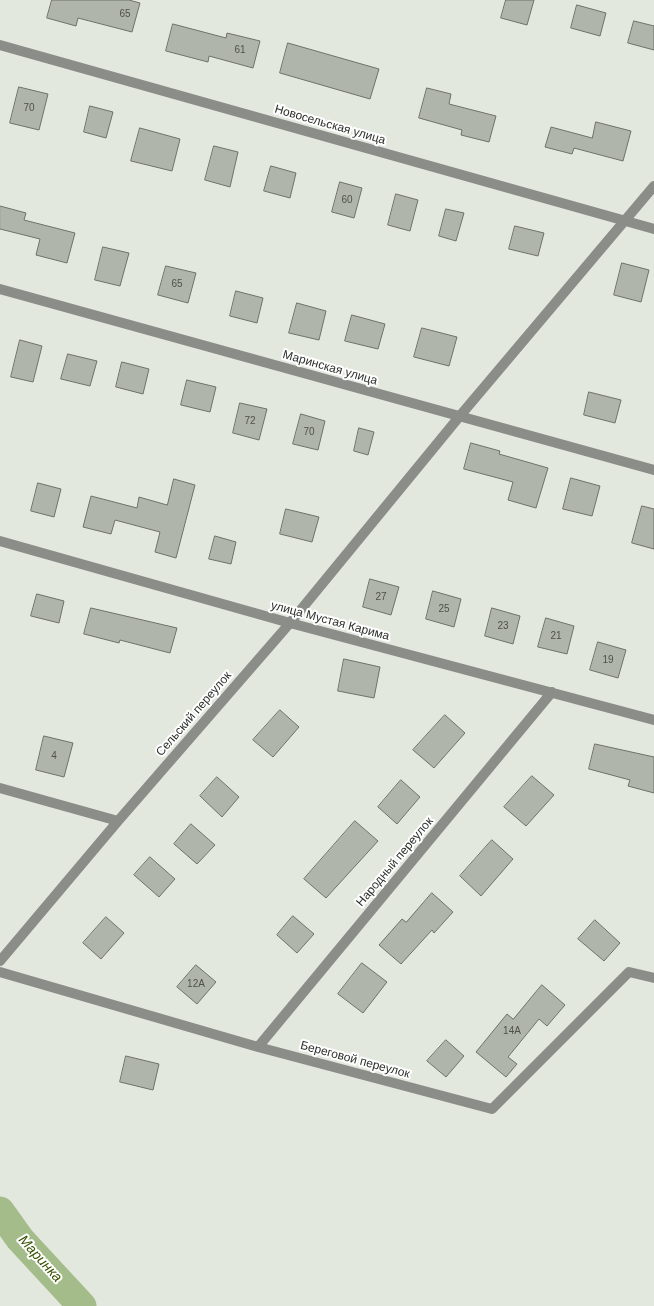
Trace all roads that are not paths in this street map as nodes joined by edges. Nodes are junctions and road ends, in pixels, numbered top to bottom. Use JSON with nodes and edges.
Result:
{"nodes":[{"id":1,"x":0,"y":45,"type":"edge"},
{"id":2,"x":654,"y":186,"type":"edge"},
{"id":3,"x":623,"y":221,"type":"junction"},
{"id":4,"x":654,"y":229,"type":"edge"},
{"id":5,"x":0,"y":289,"type":"edge"},
{"id":6,"x":459,"y":417,"type":"junction"},
{"id":7,"x":654,"y":470,"type":"edge"},
{"id":8,"x":0,"y":541,"type":"edge"},
{"id":9,"x":290,"y":623,"type":"junction"},
{"id":10,"x":552,"y":692,"type":"junction"},
{"id":11,"x":654,"y":720,"type":"edge"},
{"id":12,"x":0,"y":788,"type":"edge"},
{"id":13,"x":118,"y":820,"type":"junction"},
{"id":14,"x":0,"y":961,"type":"edge"},
{"id":15,"x":0,"y":972,"type":"edge"},
{"id":16,"x":654,"y":978,"type":"edge"},
{"id":17,"x":258,"y":1047,"type":"junction"}],
"edges":[{"from":1,"to":3,"type":"street","name":"Новосельская улица"},
{"from":2,"to":3,"type":"street","name":"Сельский переулок"},
{"from":3,"to":4,"type":"street","name":"Новосельская улица"},
{"from":3,"to":6,"type":"street","name":"Сельский переулок"},
{"from":5,"to":6,"type":"street","name":"Маринская улица"},
{"from":6,"to":7,"type":"street","name":"Маринская улица"},
{"from":6,"to":9,"type":"street","name":"Сельский переулок"},
{"from":8,"to":9,"type":"street","name":"улица Мустая Карима"},
{"from":9,"to":10,"type":"street","name":"улица Мустая Карима"},
{"from":9,"to":13,"type":"street","name":"Сельский переулок"},
{"from":10,"to":11,"type":"street","name":"улица Мустая Карима"},
{"from":10,"to":17,"type":"street","name":"Народный переулок"},
{"from":12,"to":13,"type":"street"},
{"from":13,"to":14,"type":"street","name":"Сельский переулок"},
{"from":15,"to":17,"type":"street","name":"Береговой переулок"},
{"from":16,"to":17,"type":"street","name":"Береговой переулок"}]}
